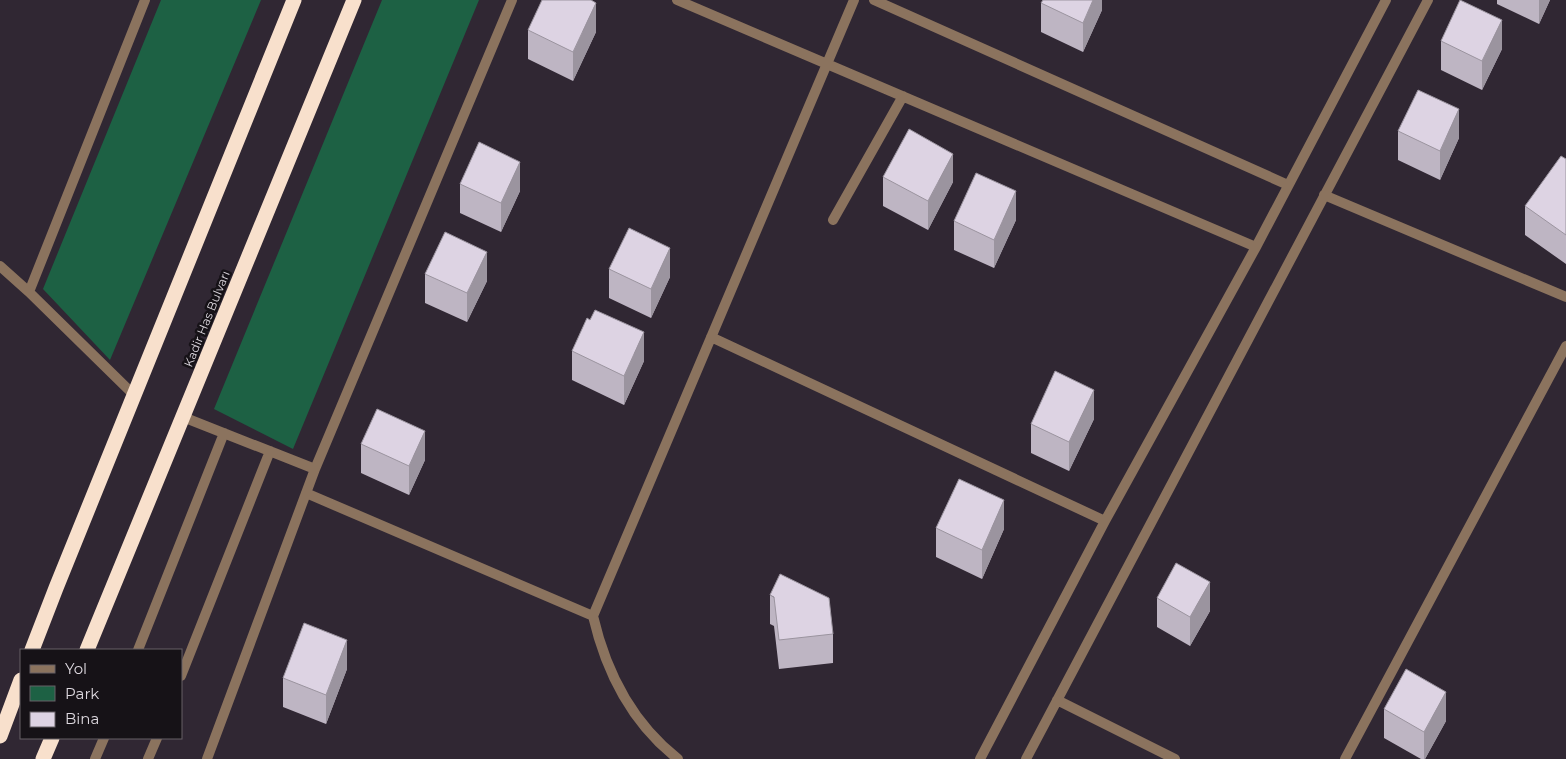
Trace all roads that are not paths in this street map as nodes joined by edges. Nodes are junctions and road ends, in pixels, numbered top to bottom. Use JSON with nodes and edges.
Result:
{"nodes":[{"id":1,"x":145,"y":0,"type":"edge"},
{"id":2,"x":294,"y":0,"type":"edge"},
{"id":3,"x":354,"y":0,"type":"edge"},
{"id":4,"x":512,"y":0,"type":"edge"},
{"id":5,"x":677,"y":0,"type":"edge"},
{"id":6,"x":854,"y":0,"type":"edge"},
{"id":7,"x":874,"y":0,"type":"edge"},
{"id":8,"x":1386,"y":0,"type":"edge"},
{"id":9,"x":1428,"y":0,"type":"edge"},
{"id":10,"x":827,"y":64,"type":"junction"},
{"id":11,"x":903,"y":96,"type":"junction"},
{"id":12,"x":1288,"y":185,"type":"junction"},
{"id":13,"x":1324,"y":195,"type":"junction"},
{"id":14,"x":833,"y":220,"type":"dead end"},
{"id":15,"x":1256,"y":247,"type":"junction"},
{"id":16,"x":0,"y":266,"type":"edge"},
{"id":17,"x":29,"y":292,"type":"junction"},
{"id":18,"x":1566,"y":297,"type":"edge"},
{"id":19,"x":711,"y":337,"type":"junction"},
{"id":20,"x":1566,"y":346,"type":"edge"},
{"id":21,"x":134,"y":395,"type":"junction"},
{"id":22,"x":183,"y":417,"type":"junction"},
{"id":23,"x":224,"y":433,"type":"junction"},
{"id":24,"x":270,"y":452,"type":"junction"},
{"id":25,"x":315,"y":469,"type":"junction"},
{"id":26,"x":306,"y":493,"type":"junction"},
{"id":27,"x":1105,"y":521,"type":"junction"},
{"id":28,"x":593,"y":616,"type":"junction"},
{"id":29,"x":32,"y":649,"type":"edge"},
{"id":30,"x":88,"y":649,"type":"edge"},
{"id":31,"x":138,"y":649,"type":"edge"},
{"id":32,"x":182,"y":673,"type":"edge"},
{"id":33,"x":20,"y":683,"type":"edge"},
{"id":34,"x":1057,"y":700,"type":"junction"},
{"id":35,"x":0,"y":736,"type":"edge"},
{"id":36,"x":52,"y":739,"type":"edge"},
{"id":37,"x":104,"y":739,"type":"edge"},
{"id":38,"x":157,"y":739,"type":"edge"},
{"id":39,"x":43,"y":759,"type":"edge"},
{"id":40,"x":95,"y":759,"type":"edge"},
{"id":41,"x":148,"y":759,"type":"edge"},
{"id":42,"x":206,"y":759,"type":"edge"},
{"id":43,"x":678,"y":759,"type":"edge"},
{"id":44,"x":980,"y":759,"type":"edge"},
{"id":45,"x":1026,"y":759,"type":"edge"},
{"id":46,"x":1174,"y":759,"type":"edge"},
{"id":47,"x":1345,"y":759,"type":"edge"}],
"edges":[{"from":1,"to":17,"type":"street"},
{"from":2,"to":21,"type":"highway"},
{"from":3,"to":22,"type":"highway","name":"Kadir Has Bulvarı"},
{"from":4,"to":25,"type":"street"},
{"from":5,"to":10,"type":"street"},
{"from":6,"to":10,"type":"street"},
{"from":7,"to":12,"type":"street"},
{"from":8,"to":12,"type":"street"},
{"from":9,"to":13,"type":"street"},
{"from":10,"to":11,"type":"street"},
{"from":10,"to":19,"type":"street"},
{"from":11,"to":14,"type":"street"},
{"from":11,"to":15,"type":"street"},
{"from":12,"to":15,"type":"street"},
{"from":13,"to":18,"type":"street"},
{"from":13,"to":34,"type":"street"},
{"from":15,"to":27,"type":"street"},
{"from":16,"to":17,"type":"street"},
{"from":17,"to":21,"type":"street"},
{"from":19,"to":27,"type":"street"},
{"from":19,"to":28,"type":"street"},
{"from":20,"to":47,"type":"street"},
{"from":21,"to":29,"type":"highway"},
{"from":22,"to":23,"type":"street"},
{"from":22,"to":30,"type":"highway","name":"Kadir Has Bulvarı"},
{"from":23,"to":24,"type":"street"},
{"from":23,"to":31,"type":"street"},
{"from":24,"to":25,"type":"street"},
{"from":24,"to":32,"type":"street"},
{"from":25,"to":26,"type":"street"},
{"from":26,"to":28,"type":"street"},
{"from":26,"to":42,"type":"street"},
{"from":27,"to":44,"type":"street"},
{"from":28,"to":43,"type":"street"},
{"from":33,"to":35,"type":"highway"},
{"from":34,"to":45,"type":"street"},
{"from":34,"to":46,"type":"street"},
{"from":36,"to":39,"type":"highway"},
{"from":37,"to":40,"type":"street"},
{"from":38,"to":41,"type":"street"}]}
